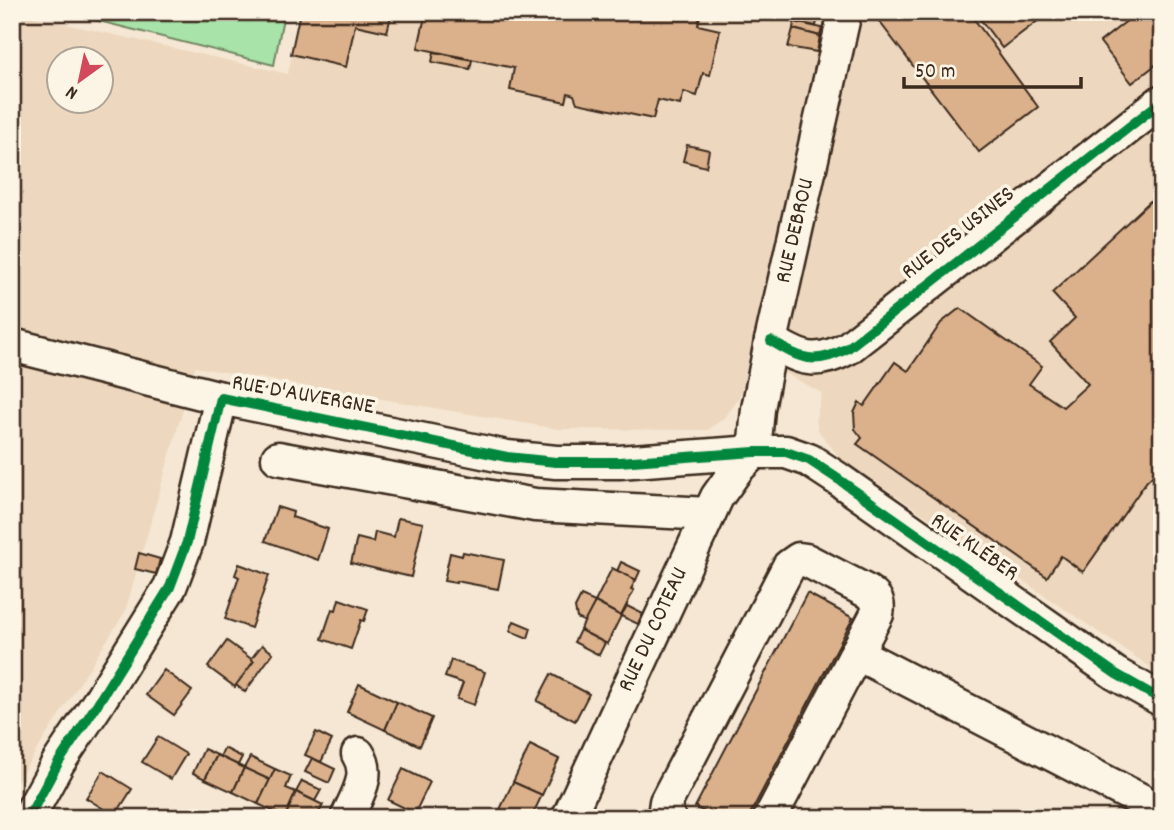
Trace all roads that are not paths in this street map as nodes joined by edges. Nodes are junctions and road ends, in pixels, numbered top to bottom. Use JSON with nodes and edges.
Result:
{"nodes":[{"id":1,"x":845,"y":12,"type":"edge"},
{"id":2,"x":1162,"y":101,"type":"edge"},
{"id":3,"x":771,"y":341,"type":"junction"},
{"id":4,"x":12,"y":345,"type":"edge"},
{"id":5,"x":220,"y":398,"type":"junction"},
{"id":6,"x":754,"y":452,"type":"junction"},
{"id":7,"x":278,"y":458,"type":"dead end"},
{"id":8,"x":709,"y":514,"type":"junction"},
{"id":9,"x":856,"y":653,"type":"junction"},
{"id":10,"x":1162,"y":700,"type":"edge"},
{"id":11,"x":358,"y":754,"type":"dead end"},
{"id":12,"x":1162,"y":811,"type":"edge"},
{"id":13,"x":774,"y":816,"type":"edge"},
{"id":14,"x":28,"y":818,"type":"edge"},
{"id":15,"x":347,"y":818,"type":"edge"},
{"id":16,"x":568,"y":818,"type":"edge"},
{"id":17,"x":669,"y":818,"type":"edge"}],
"edges":[{"from":1,"to":3,"type":"street","name":"RUE DEBROU"},
{"from":2,"to":3,"type":"street","name":"RUE DES USINES"},
{"from":3,"to":6,"type":"street","name":"RUE DEBROU"},
{"from":4,"to":5,"type":"street"},
{"from":5,"to":6,"type":"street","name":"RUE D'AUVERGNE"},
{"from":5,"to":14,"type":"street","name":"RUE D'AUVERGNE"},
{"from":6,"to":8,"type":"street","name":"RUE DU COTEAU"},
{"from":6,"to":10,"type":"street","name":"RUE KLÉBER"},
{"from":7,"to":8,"type":"street"},
{"from":8,"to":16,"type":"street","name":"RUE DU COTEAU"},
{"from":9,"to":12,"type":"street"},
{"from":9,"to":13,"type":"street"},
{"from":9,"to":17,"type":"street"},
{"from":11,"to":15,"type":"street"}]}
